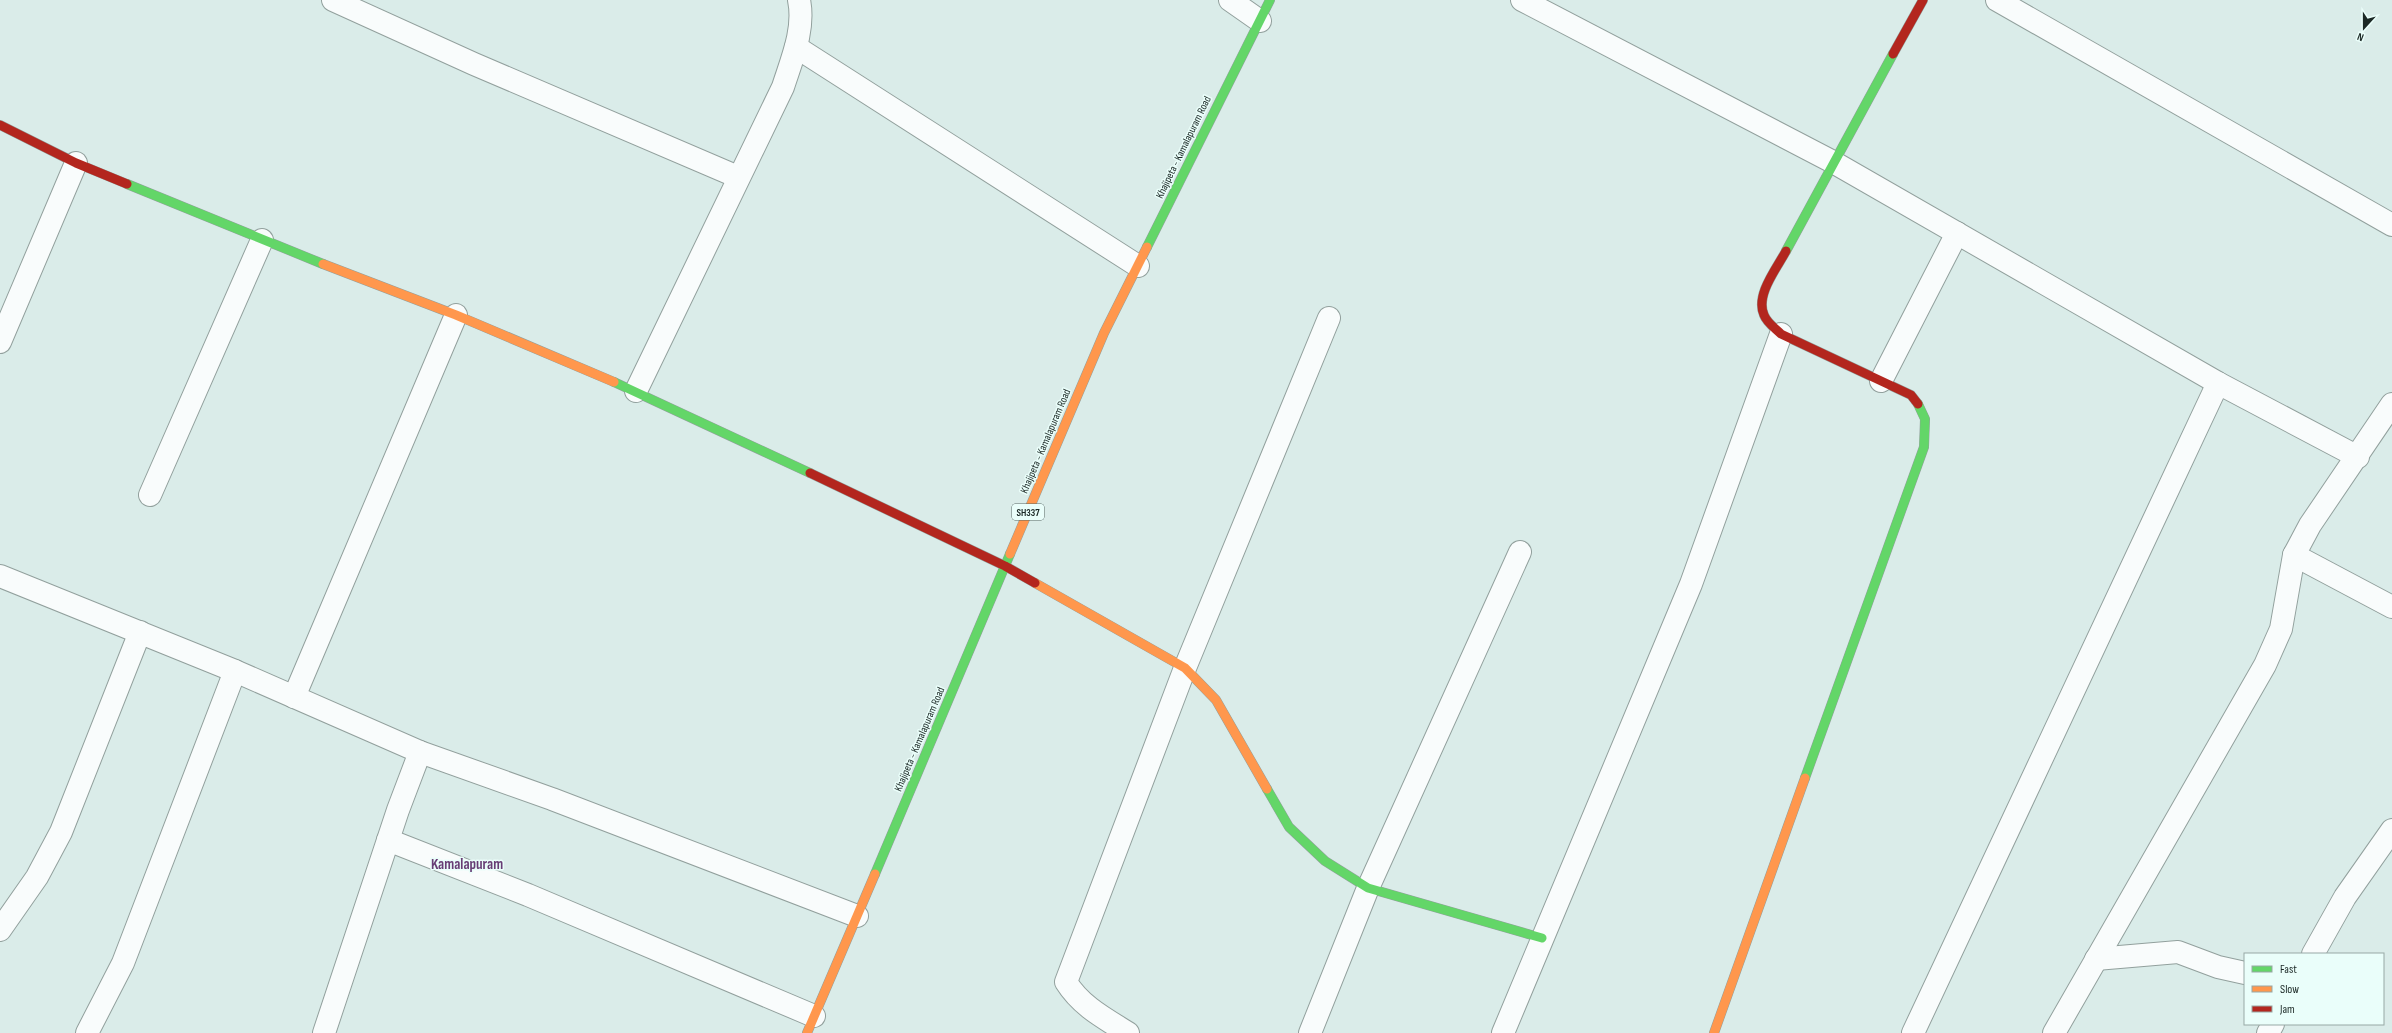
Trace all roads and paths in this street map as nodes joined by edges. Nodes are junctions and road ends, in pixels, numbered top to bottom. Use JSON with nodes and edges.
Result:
{"nodes":[{"id":1,"x":333,"y":0,"type":"edge"},
{"id":2,"x":799,"y":0,"type":"edge"},
{"id":3,"x":1230,"y":0,"type":"edge"},
{"id":4,"x":1270,"y":0,"type":"edge"},
{"id":5,"x":1522,"y":0,"type":"edge"},
{"id":6,"x":1923,"y":0,"type":"edge"},
{"id":7,"x":1997,"y":0,"type":"edge"},
{"id":8,"x":1260,"y":21,"type":"junction"},
{"id":9,"x":796,"y":47,"type":"junction"},
{"id":10,"x":0,"y":125,"type":"edge"},
{"id":11,"x":1833,"y":162,"type":"junction"},
{"id":12,"x":76,"y":163,"type":"junction"},
{"id":13,"x":738,"y":177,"type":"junction"},
{"id":14,"x":2392,"y":225,"type":"edge"},
{"id":15,"x":1957,"y":233,"type":"junction"},
{"id":16,"x":262,"y":240,"type":"junction"},
{"id":17,"x":1138,"y":266,"type":"junction"},
{"id":18,"x":456,"y":315,"type":"junction"},
{"id":19,"x":1329,"y":318,"type":"dead end"},
{"id":20,"x":1780,"y":334,"type":"junction"},
{"id":21,"x":0,"y":342,"type":"edge"},
{"id":22,"x":1881,"y":381,"type":"junction"},
{"id":23,"x":2218,"y":383,"type":"junction"},
{"id":24,"x":636,"y":391,"type":"junction"},
{"id":25,"x":2392,"y":404,"type":"edge"},
{"id":26,"x":2358,"y":457,"type":"junction"},
{"id":27,"x":150,"y":495,"type":"dead end"},
{"id":28,"x":1520,"y":552,"type":"dead end"},
{"id":29,"x":2294,"y":556,"type":"junction"},
{"id":30,"x":1005,"y":566,"type":"junction"},
{"id":31,"x":0,"y":576,"type":"edge"},
{"id":32,"x":2392,"y":607,"type":"edge"},
{"id":33,"x":140,"y":632,"type":"junction"},
{"id":34,"x":1185,"y":668,"type":"junction"},
{"id":35,"x":235,"y":671,"type":"junction"},
{"id":36,"x":294,"y":697,"type":"junction"},
{"id":37,"x":420,"y":752,"type":"junction"},
{"id":38,"x":2392,"y":830,"type":"edge"},
{"id":39,"x":388,"y":840,"type":"junction"},
{"id":40,"x":1368,"y":888,"type":"junction"},
{"id":41,"x":857,"y":916,"type":"junction"},
{"id":42,"x":0,"y":930,"type":"edge"},
{"id":43,"x":1542,"y":938,"type":"junction"},
{"id":44,"x":2314,"y":953,"type":"edge"},
{"id":45,"x":2096,"y":959,"type":"junction"},
{"id":46,"x":2244,"y":973,"type":"edge"},
{"id":47,"x":811,"y":1024,"type":"edge"},
{"id":48,"x":87,"y":1033,"type":"edge"},
{"id":49,"x":324,"y":1033,"type":"edge"},
{"id":50,"x":1128,"y":1033,"type":"edge"},
{"id":51,"x":1310,"y":1033,"type":"edge"},
{"id":52,"x":1503,"y":1033,"type":"edge"},
{"id":53,"x":1714,"y":1033,"type":"edge"},
{"id":54,"x":1913,"y":1033,"type":"edge"},
{"id":55,"x":2054,"y":1033,"type":"edge"}],
"edges":[{"from":1,"to":13,"type":"street"},
{"from":2,"to":9,"type":"street"},
{"from":3,"to":8,"type":"street"},
{"from":4,"to":8,"type":"street","name":"Khajipeta - Kamalapuram Road","number":"SH337"},
{"from":5,"to":11,"type":"street"},
{"from":6,"to":11,"type":"street"},
{"from":7,"to":14,"type":"street"},
{"from":8,"to":17,"type":"street","name":"Khajipeta - Kamalapuram Road","number":"SH337"},
{"from":9,"to":13,"type":"street"},
{"from":9,"to":17,"type":"street"},
{"from":10,"to":12,"type":"street"},
{"from":11,"to":15,"type":"street"},
{"from":11,"to":20,"type":"street"},
{"from":12,"to":16,"type":"street"},
{"from":12,"to":21,"type":"street"},
{"from":13,"to":24,"type":"street"},
{"from":15,"to":22,"type":"street"},
{"from":15,"to":23,"type":"street"},
{"from":16,"to":18,"type":"street"},
{"from":16,"to":27,"type":"street"},
{"from":17,"to":30,"type":"street","name":"Khajipeta - Kamalapuram Road","number":"SH337"},
{"from":18,"to":24,"type":"street"},
{"from":18,"to":36,"type":"street"},
{"from":19,"to":34,"type":"street"},
{"from":20,"to":22,"type":"street"},
{"from":20,"to":43,"type":"street"},
{"from":22,"to":53,"type":"street"},
{"from":23,"to":26,"type":"street"},
{"from":23,"to":54,"type":"street"},
{"from":24,"to":30,"type":"street"},
{"from":25,"to":26,"type":"street"},
{"from":26,"to":29,"type":"street"},
{"from":28,"to":40,"type":"street"},
{"from":29,"to":32,"type":"street"},
{"from":29,"to":45,"type":"street"},
{"from":30,"to":34,"type":"street"},
{"from":30,"to":41,"type":"street","name":"Khajipeta - Kamalapuram Road","number":"SH337"},
{"from":31,"to":33,"type":"street"},
{"from":33,"to":35,"type":"street"},
{"from":33,"to":42,"type":"street"},
{"from":34,"to":40,"type":"street"},
{"from":34,"to":50,"type":"street"},
{"from":35,"to":36,"type":"street"},
{"from":35,"to":48,"type":"street"},
{"from":36,"to":37,"type":"street"},
{"from":37,"to":39,"type":"street"},
{"from":37,"to":41,"type":"street"},
{"from":38,"to":44,"type":"street"},
{"from":39,"to":47,"type":"street"},
{"from":39,"to":49,"type":"street"},
{"from":40,"to":43,"type":"street"},
{"from":40,"to":51,"type":"street"},
{"from":41,"to":47,"type":"street","name":"Khajipeta - Kamalapuram Road","number":"SH337"},
{"from":43,"to":52,"type":"street"},
{"from":45,"to":46,"type":"street"},
{"from":45,"to":55,"type":"street"}]}
